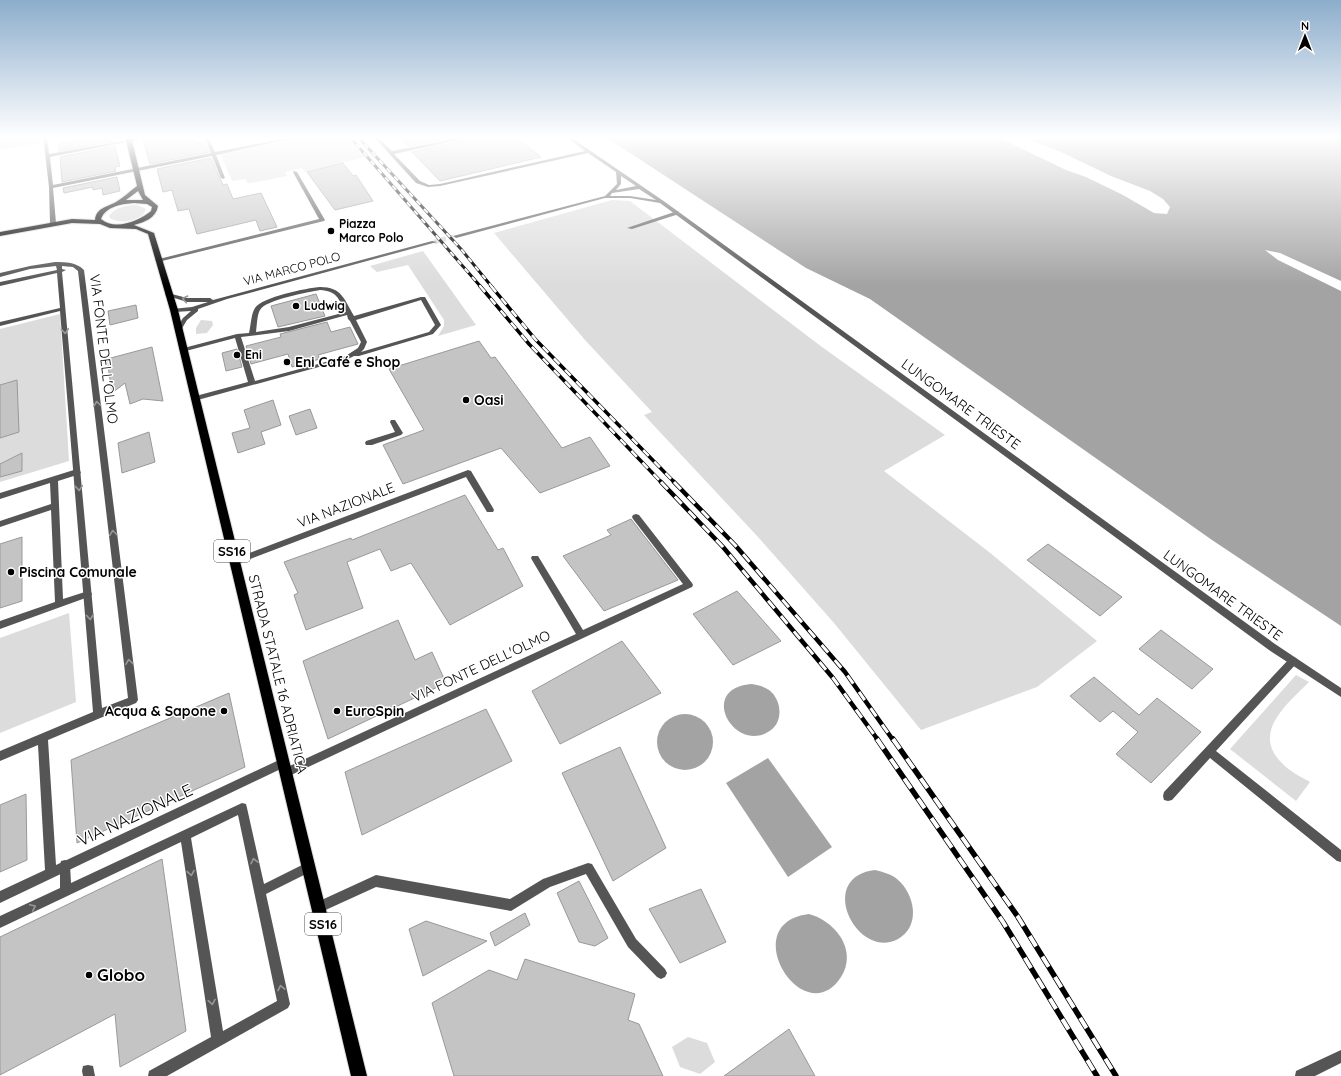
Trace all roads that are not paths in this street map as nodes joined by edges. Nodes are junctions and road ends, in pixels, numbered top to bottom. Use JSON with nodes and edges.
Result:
{"nodes":[{"id":1,"x":55,"y":186,"type":"edge"},
{"id":2,"x":140,"y":186,"type":"joint"},
{"id":3,"x":303,"y":186,"type":"edge"},
{"id":4,"x":616,"y":186,"type":"edge"},
{"id":5,"x":51,"y":187,"type":"joint"},
{"id":6,"x":640,"y":187,"type":"junction"},
{"id":7,"x":612,"y":192,"type":"junction"},
{"id":8,"x":616,"y":196,"type":"junction"},
{"id":9,"x":605,"y":197,"type":"junction"},
{"id":10,"x":148,"y":202,"type":"junction"},
{"id":11,"x":663,"y":203,"type":"junction"},
{"id":12,"x":118,"y":204,"type":"junction"},
{"id":13,"x":107,"y":209,"type":"junction"},
{"id":14,"x":677,"y":213,"type":"junction"},
{"id":15,"x":151,"y":220,"type":"junction"},
{"id":16,"x":100,"y":222,"type":"junction"},
{"id":17,"x":53,"y":223,"type":"junction"},
{"id":18,"x":122,"y":225,"type":"junction"},
{"id":19,"x":630,"y":228,"type":"dead end"},
{"id":20,"x":150,"y":233,"type":"junction"},
{"id":21,"x":0,"y":234,"type":"edge"},
{"id":22,"x":456,"y":236,"type":"tunnel mouth"},
{"id":23,"x":434,"y":242,"type":"tunnel mouth"},
{"id":24,"x":158,"y":260,"type":"junction"},
{"id":25,"x":59,"y":267,"type":"junction"},
{"id":26,"x":0,"y":274,"type":"edge"},
{"id":27,"x":0,"y":284,"type":"edge"},
{"id":28,"x":168,"y":295,"type":"junction"},
{"id":29,"x":225,"y":298,"type":"junction"},
{"id":30,"x":204,"y":306,"type":"junction"},
{"id":31,"x":63,"y":309,"type":"junction"},
{"id":32,"x":174,"y":310,"type":"junction"},
{"id":33,"x":350,"y":316,"type":"junction"},
{"id":34,"x":0,"y":324,"type":"edge"},
{"id":35,"x":179,"y":329,"type":"junction"},
{"id":36,"x":252,"y":334,"type":"junction"},
{"id":37,"x":238,"y":336,"type":"junction"},
{"id":38,"x":182,"y":350,"type":"junction"},
{"id":39,"x":346,"y":358,"type":"junction"},
{"id":40,"x":252,"y":383,"type":"junction"},
{"id":41,"x":194,"y":400,"type":"junction"},
{"id":42,"x":393,"y":422,"type":"dead end"},
{"id":43,"x":369,"y":443,"type":"dead end"},
{"id":44,"x":77,"y":472,"type":"junction"},
{"id":45,"x":54,"y":479,"type":"junction"},
{"id":46,"x":0,"y":496,"type":"edge"},
{"id":47,"x":55,"y":506,"type":"junction"},
{"id":48,"x":490,"y":510,"type":"dead end"},
{"id":49,"x":636,"y":517,"type":"dead end"},
{"id":50,"x":0,"y":524,"type":"edge"},
{"id":51,"x":535,"y":558,"type":"dead end"},
{"id":52,"x":234,"y":562,"type":"junction"},
{"id":53,"x":88,"y":594,"type":"junction"},
{"id":54,"x":59,"y":604,"type":"junction"},
{"id":55,"x":0,"y":626,"type":"edge"},
{"id":56,"x":581,"y":635,"type":"junction"},
{"id":57,"x":1293,"y":661,"type":"junction"},
{"id":58,"x":1341,"y":693,"type":"edge"},
{"id":59,"x":98,"y":715,"type":"junction"},
{"id":60,"x":43,"y":738,"type":"junction"},
{"id":61,"x":1209,"y":751,"type":"junction"},
{"id":62,"x":0,"y":756,"type":"edge"},
{"id":63,"x":284,"y":768,"type":"junction"},
{"id":64,"x":1168,"y":796,"type":"dead end"},
{"id":65,"x":185,"y":835,"type":"junction"},
{"id":66,"x":1341,"y":857,"type":"edge"},
{"id":67,"x":65,"y":865,"type":"junction"},
{"id":68,"x":308,"y":867,"type":"junction"},
{"id":69,"x":51,"y":872,"type":"junction"},
{"id":70,"x":66,"y":891,"type":"junction"},
{"id":71,"x":261,"y":891,"type":"junction"},
{"id":72,"x":0,"y":896,"type":"edge"},
{"id":73,"x":319,"y":907,"type":"junction"},
{"id":74,"x":0,"y":922,"type":"edge"},
{"id":75,"x":661,"y":973,"type":"dead end"},
{"id":76,"x":218,"y":1040,"type":"junction"},
{"id":77,"x":1341,"y":1056,"type":"edge"},
{"id":78,"x":154,"y":1076,"type":"edge"},
{"id":79,"x":360,"y":1076,"type":"edge"},
{"id":80,"x":1301,"y":1076,"type":"edge"}],
"edges":[{"from":1,"to":5,"type":"street"},
{"from":2,"to":10,"type":"main road"},
{"from":2,"to":12,"type":"main road"},
{"from":3,"to":24,"type":"street"},
{"from":4,"to":7,"type":"street"},
{"from":5,"to":17,"type":"street"},
{"from":6,"to":7,"type":"street"},
{"from":6,"to":8,"type":"street"},
{"from":6,"to":11,"type":"street","name":"LUNGOMARE TRIESTE"},
{"from":7,"to":9,"type":"street"},
{"from":8,"to":9,"type":"street"},
{"from":8,"to":11,"type":"street"},
{"from":9,"to":22,"type":"street"},
{"from":10,"to":12,"type":"main road"},
{"from":10,"to":15,"type":"main road"},
{"from":11,"to":14,"type":"street","name":"LUNGOMARE TRIESTE"},
{"from":12,"to":13,"type":"main road"},
{"from":13,"to":16,"type":"main road"},
{"from":13,"to":17,"type":"main road"},
{"from":14,"to":19,"type":"street"},
{"from":14,"to":57,"type":"street","name":"LUNGOMARE TRIESTE"},
{"from":15,"to":18,"type":"main road"},
{"from":15,"to":20,"type":"main road"},
{"from":16,"to":17,"type":"main road"},
{"from":16,"to":18,"type":"main road"},
{"from":17,"to":21,"type":"main road"},
{"from":18,"to":20,"type":"main road"},
{"from":20,"to":24,"type":"main road","name":"STRADA STATALE 16 ADRIATICA","number":"SS16"},
{"from":23,"to":29,"type":"street","name":"VIA MARCO POLO"},
{"from":24,"to":28,"type":"main road","name":"STRADA STATALE 16 ADRIATICA","number":"SS16"},
{"from":25,"to":26,"type":"street"},
{"from":25,"to":27,"type":"street"},
{"from":25,"to":31,"type":"street"},
{"from":59,"to":25,"type":"street","name":"VIA FONTE DELL'OLMO","one_way":true},
{"from":29,"to":28,"type":"street","name":"VIA MARCO POLO","one_way":true},
{"from":28,"to":32,"type":"main road","name":"STRADA STATALE 16 ADRIATICA","number":"SS16"},
{"from":29,"to":30,"type":"street","name":"VIA MARCO POLO"},
{"from":30,"to":32,"type":"street","name":"VIA MARCO POLO"},
{"from":30,"to":35,"type":"street","name":"VIA MARCO POLO"},
{"from":31,"to":34,"type":"street"},
{"from":31,"to":44,"type":"street","one_way":true},
{"from":32,"to":35,"type":"main road","name":"STRADA STATALE 16 ADRIATICA","number":"SS16"},
{"from":33,"to":36,"type":"street"},
{"from":33,"to":36,"type":"street"},
{"from":33,"to":39,"type":"street"},
{"from":33,"to":39,"type":"street"},
{"from":35,"to":38,"type":"main road","name":"STRADA STATALE 16 ADRIATICA","number":"SS16"},
{"from":36,"to":37,"type":"street"},
{"from":37,"to":38,"type":"street"},
{"from":37,"to":40,"type":"street"},
{"from":38,"to":41,"type":"main road","name":"STRADA STATALE 16 ADRIATICA","number":"SS16"},
{"from":39,"to":40,"type":"street"},
{"from":40,"to":41,"type":"street"},
{"from":41,"to":52,"type":"main road","name":"STRADA STATALE 16 ADRIATICA","number":"SS16"},
{"from":42,"to":43,"type":"street"},
{"from":44,"to":45,"type":"street"},
{"from":44,"to":53,"type":"street","one_way":true},
{"from":45,"to":46,"type":"street"},
{"from":45,"to":47,"type":"street"},
{"from":47,"to":50,"type":"street"},
{"from":47,"to":54,"type":"street"},
{"from":48,"to":52,"type":"street","name":"VIA NAZIONALE"},
{"from":49,"to":56,"type":"street","name":"VIA FONTE DELL'OLMO"},
{"from":51,"to":56,"type":"street"},
{"from":52,"to":63,"type":"main road","name":"STRADA STATALE 16 ADRIATICA","number":"SS16"},
{"from":53,"to":54,"type":"street"},
{"from":53,"to":59,"type":"street","one_way":true},
{"from":54,"to":55,"type":"street"},
{"from":56,"to":63,"type":"street","name":"VIA FONTE DELL'OLMO"},
{"from":57,"to":58,"type":"street","name":"LUNGOMARE TRIESTE"},
{"from":57,"to":61,"type":"street"},
{"from":59,"to":60,"type":"street","name":"VIA FONTE DELL'OLMO"},
{"from":60,"to":62,"type":"street","name":"VIA FONTE DELL'OLMO"},
{"from":60,"to":69,"type":"street"},
{"from":61,"to":64,"type":"street"},
{"from":61,"to":66,"type":"street"},
{"from":63,"to":67,"type":"street","name":"VIA NAZIONALE"},
{"from":63,"to":68,"type":"main road","name":"STRADA STATALE 16 ADRIATICA","number":"SS16"},
{"from":65,"to":70,"type":"street"},
{"from":71,"to":65,"type":"street","one_way":true},
{"from":65,"to":76,"type":"street","one_way":true},
{"from":67,"to":69,"type":"street","name":"VIA NAZIONALE"},
{"from":67,"to":70,"type":"street"},
{"from":68,"to":71,"type":"street"},
{"from":68,"to":73,"type":"main road","name":"STRADA STATALE 16 ADRIATICA","number":"SS16"},
{"from":69,"to":72,"type":"street","name":"VIA NAZIONALE"},
{"from":74,"to":70,"type":"street","one_way":true},
{"from":76,"to":71,"type":"street","one_way":true},
{"from":73,"to":75,"type":"street"},
{"from":73,"to":79,"type":"main road","name":"STRADA STATALE 16 ADRIATICA","number":"SS16"},
{"from":76,"to":78,"type":"street"},
{"from":77,"to":80,"type":"street"}]}
